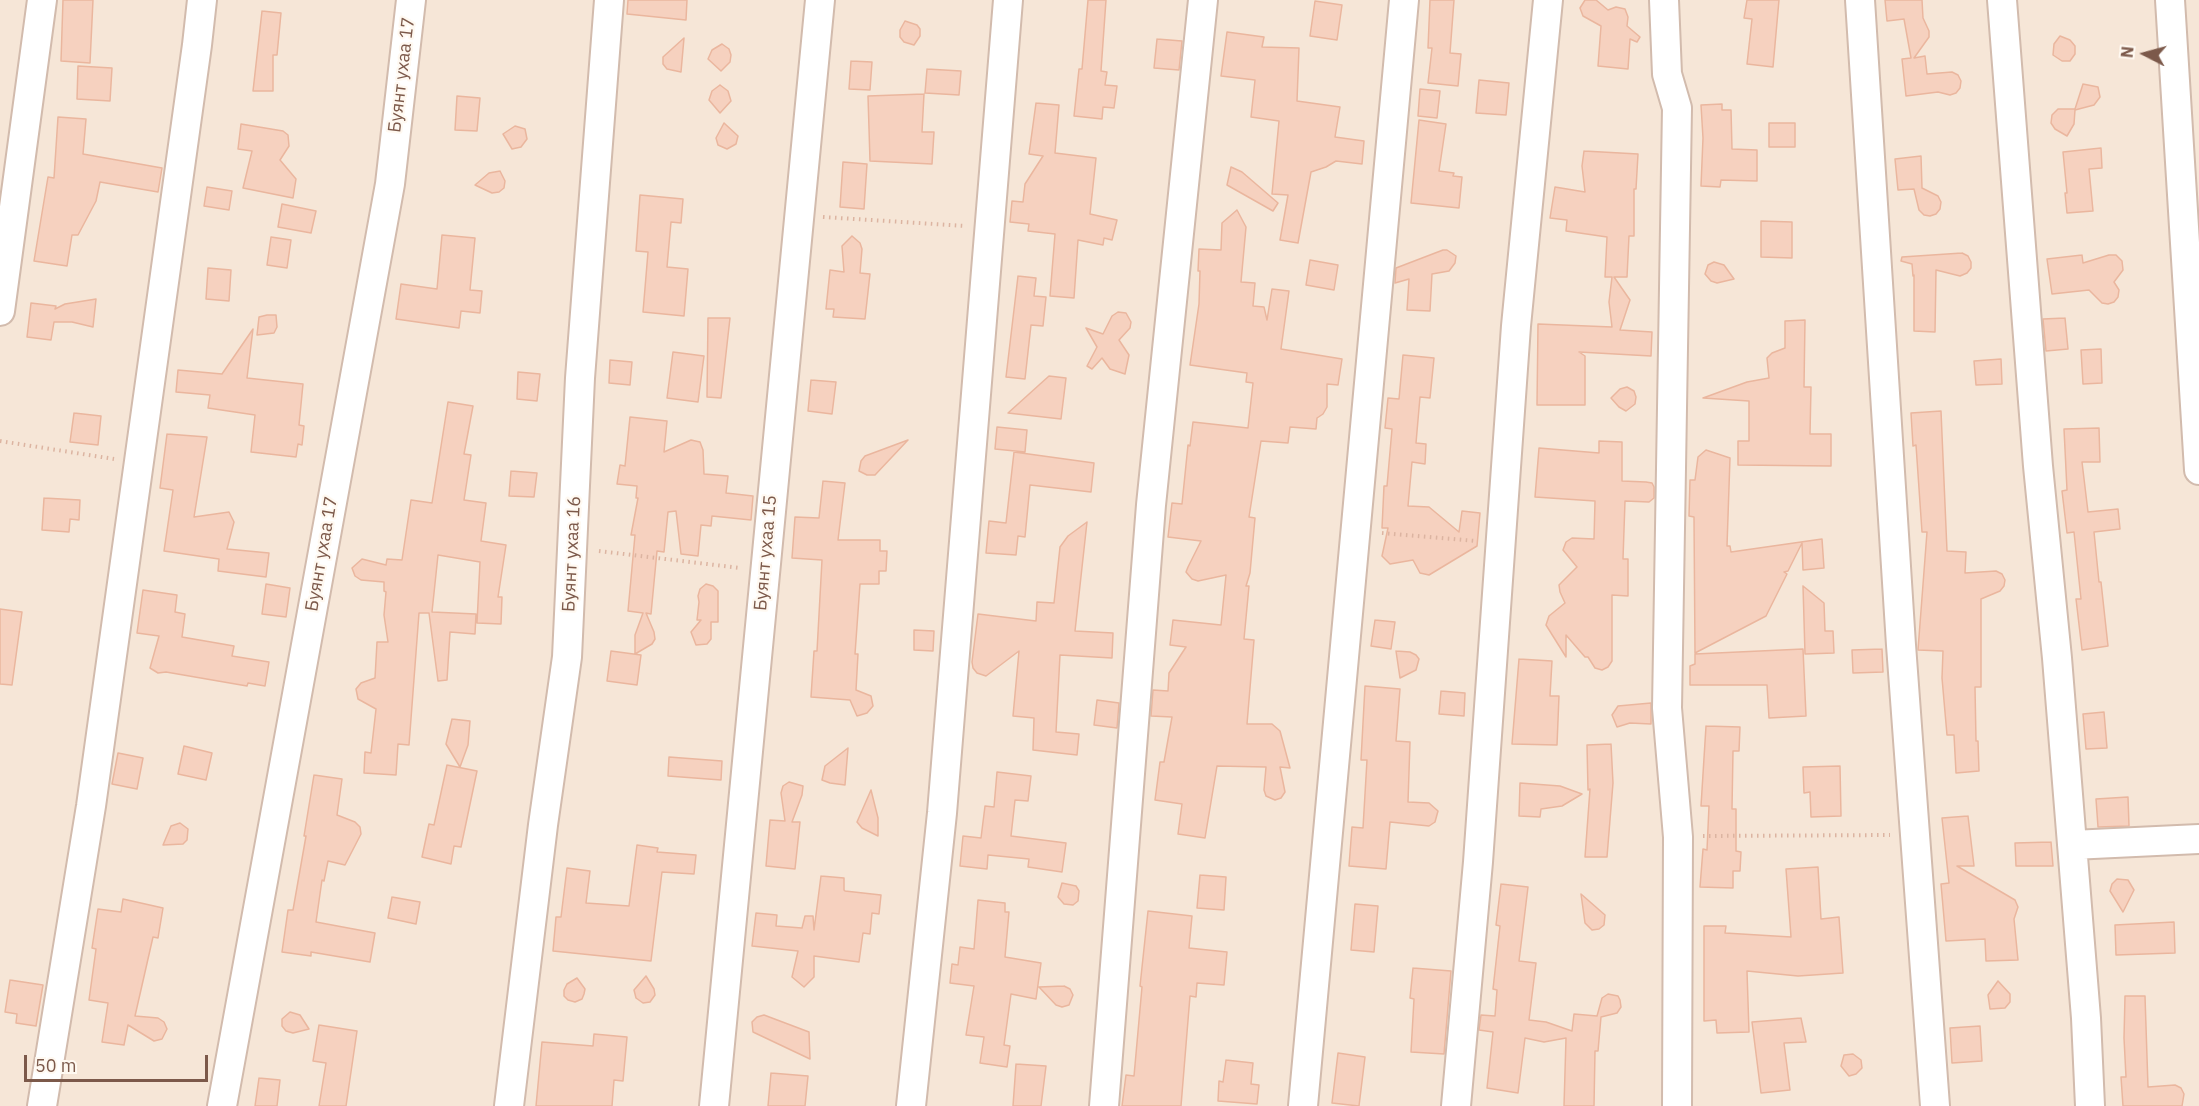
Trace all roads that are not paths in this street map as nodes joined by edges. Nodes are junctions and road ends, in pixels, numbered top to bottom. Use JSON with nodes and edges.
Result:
{"nodes":[{"id":1,"x":42,"y":0,"type":"edge"},
{"id":2,"x":202,"y":0,"type":"edge"},
{"id":3,"x":411,"y":0,"type":"edge"},
{"id":4,"x":609,"y":0,"type":"edge"},
{"id":5,"x":819,"y":0,"type":"edge"},
{"id":6,"x":1008,"y":0,"type":"edge"},
{"id":7,"x":1203,"y":0,"type":"edge"},
{"id":8,"x":1404,"y":0,"type":"edge"},
{"id":9,"x":1548,"y":0,"type":"edge"},
{"id":10,"x":1664,"y":0,"type":"edge"},
{"id":11,"x":1860,"y":0,"type":"edge"},
{"id":12,"x":2002,"y":0,"type":"edge"},
{"id":13,"x":2170,"y":0,"type":"edge"},
{"id":14,"x":0,"y":311,"type":"edge"},
{"id":15,"x":2199,"y":470,"type":"edge"},
{"id":16,"x":2199,"y":839,"type":"edge"},
{"id":17,"x":2072,"y":845,"type":"junction"},
{"id":18,"x":42,"y":1106,"type":"edge"},
{"id":19,"x":222,"y":1106,"type":"edge"},
{"id":20,"x":509,"y":1106,"type":"edge"},
{"id":21,"x":714,"y":1106,"type":"edge"},
{"id":22,"x":911,"y":1106,"type":"edge"},
{"id":23,"x":1104,"y":1106,"type":"edge"},
{"id":24,"x":1303,"y":1106,"type":"edge"},
{"id":25,"x":1456,"y":1106,"type":"edge"},
{"id":26,"x":1677,"y":1106,"type":"edge"},
{"id":27,"x":1935,"y":1106,"type":"edge"},
{"id":28,"x":2091,"y":1106,"type":"edge"}],
"edges":[{"from":1,"to":14,"type":"street"},
{"from":2,"to":18,"type":"street"},
{"from":3,"to":19,"type":"street","name":"Буянт ухаа 17"},
{"from":4,"to":20,"type":"street","name":"Буянт ухаа 16"},
{"from":5,"to":21,"type":"street","name":"Буянт ухаа 15"},
{"from":6,"to":22,"type":"street"},
{"from":7,"to":23,"type":"street"},
{"from":8,"to":24,"type":"street"},
{"from":9,"to":25,"type":"street"},
{"from":10,"to":26,"type":"street"},
{"from":11,"to":27,"type":"street"},
{"from":12,"to":17,"type":"street"},
{"from":13,"to":15,"type":"street"},
{"from":16,"to":17,"type":"street"},
{"from":17,"to":28,"type":"street"}]}
